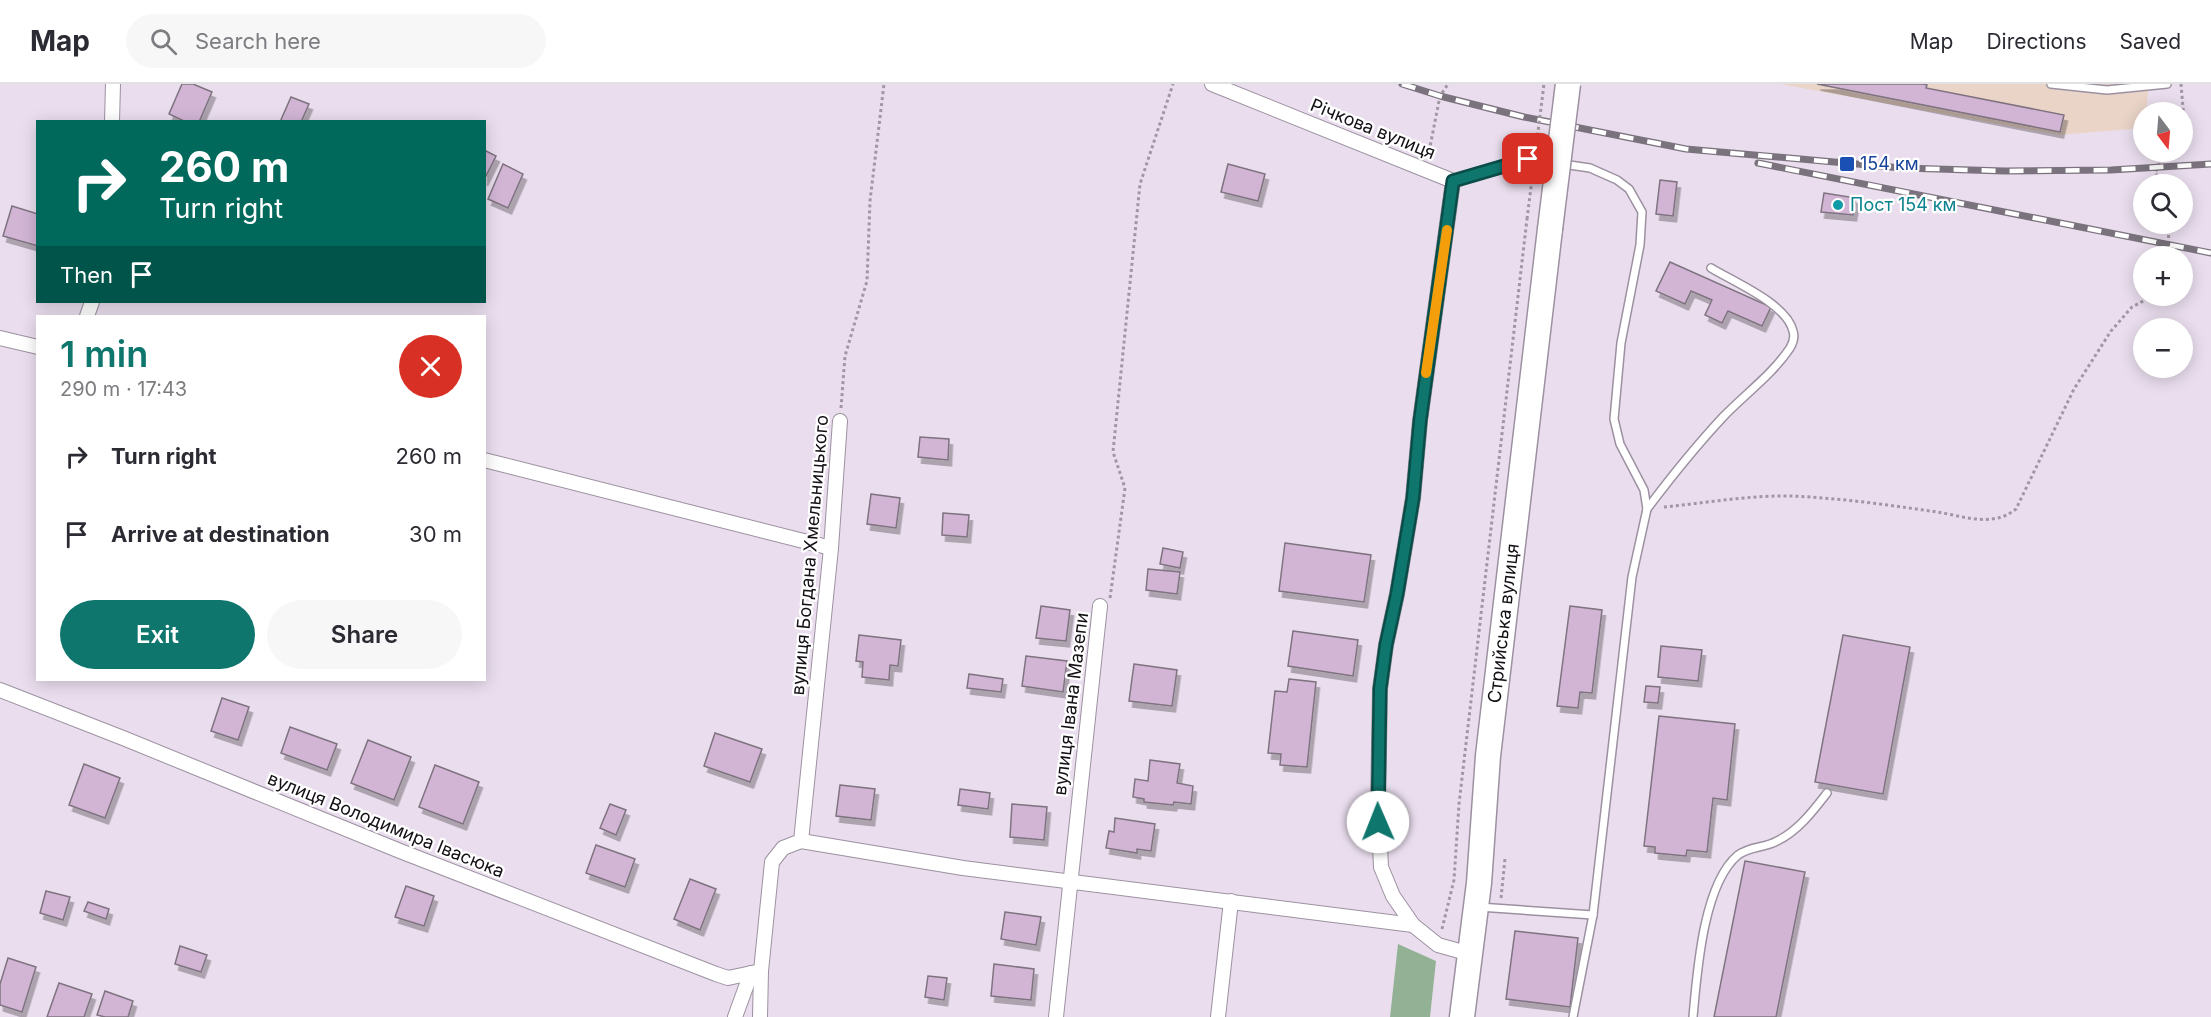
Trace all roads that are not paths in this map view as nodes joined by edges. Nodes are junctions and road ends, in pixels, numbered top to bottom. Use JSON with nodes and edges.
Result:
{"nodes":[{"id":1,"x":113,"y":84,"type":"edge"},
{"id":2,"x":1212,"y":84,"type":"edge"},
{"id":3,"x":1568,"y":84,"type":"edge"},
{"id":4,"x":2052,"y":84,"type":"edge"},
{"id":5,"x":2167,"y":84,"type":"edge"},
{"id":6,"x":112,"y":120,"type":"edge"},
{"id":7,"x":1453,"y":181,"type":"junction"},
{"id":8,"x":1711,"y":268,"type":"dead end"},
{"id":9,"x":0,"y":338,"type":"edge"},
{"id":10,"x":36,"y":347,"type":"edge"},
{"id":11,"x":840,"y":421,"type":"road end"},
{"id":12,"x":486,"y":461,"type":"edge"},
{"id":13,"x":1647,"y":509,"type":"junction"},
{"id":14,"x":831,"y":548,"type":"junction"},
{"id":15,"x":1100,"y":606,"type":"road end"},
{"id":16,"x":0,"y":690,"type":"edge"},
{"id":17,"x":1827,"y":793,"type":"dead end"},
{"id":18,"x":801,"y":841,"type":"junction"},
{"id":19,"x":1069,"y":880,"type":"junction"},
{"id":20,"x":1231,"y":901,"type":"junction"},
{"id":21,"x":1475,"y":906,"type":"junction"},
{"id":22,"x":1593,"y":915,"type":"junction"},
{"id":23,"x":1413,"y":925,"type":"junction"},
{"id":24,"x":1470,"y":954,"type":"junction"},
{"id":25,"x":756,"y":972,"type":"junction"},
{"id":26,"x":735,"y":1017,"type":"edge"},
{"id":27,"x":760,"y":1017,"type":"edge"},
{"id":28,"x":1056,"y":1017,"type":"edge"},
{"id":29,"x":1218,"y":1017,"type":"edge"},
{"id":30,"x":1462,"y":1017,"type":"edge"},
{"id":31,"x":1573,"y":1017,"type":"edge"},
{"id":32,"x":1693,"y":1017,"type":"edge"}],
"edges":[{"from":1,"to":6,"type":"street"},
{"from":2,"to":7,"type":"street","name":"Річкова вулиця"},
{"from":3,"to":21,"type":"highway","name":"Стрийська вулиця","bridge":true},
{"from":4,"to":5,"type":"lane"},
{"from":7,"to":13,"type":"lane"},
{"from":7,"to":23,"type":"street"},
{"from":8,"to":13,"type":"lane"},
{"from":9,"to":10,"type":"street"},
{"from":11,"to":14,"type":"street","name":"вулиця Богдана Хмельницького"},
{"from":12,"to":14,"type":"street"},
{"from":13,"to":22,"type":"lane"},
{"from":14,"to":18,"type":"street","name":"вулиця Богдана Хмельницького"},
{"from":15,"to":19,"type":"street","name":"вулиця Івана Мазепи"},
{"from":16,"to":25,"type":"street","name":"вулиця Володимира Івасюка"},
{"from":17,"to":32,"type":"lane"},
{"from":18,"to":19,"type":"street"},
{"from":18,"to":25,"type":"street"},
{"from":19,"to":20,"type":"street"},
{"from":19,"to":28,"type":"street","name":"вулиця Івана Мазепи"},
{"from":20,"to":23,"type":"street"},
{"from":20,"to":29,"type":"street"},
{"from":21,"to":22,"type":"lane"},
{"from":21,"to":24,"type":"highway","name":"Стрийська вулиця"},
{"from":22,"to":31,"type":"lane"},
{"from":23,"to":24,"type":"street"},
{"from":24,"to":30,"type":"highway","name":"Стрийська вулиця"},
{"from":25,"to":26,"type":"street"},
{"from":25,"to":27,"type":"street"}]}
